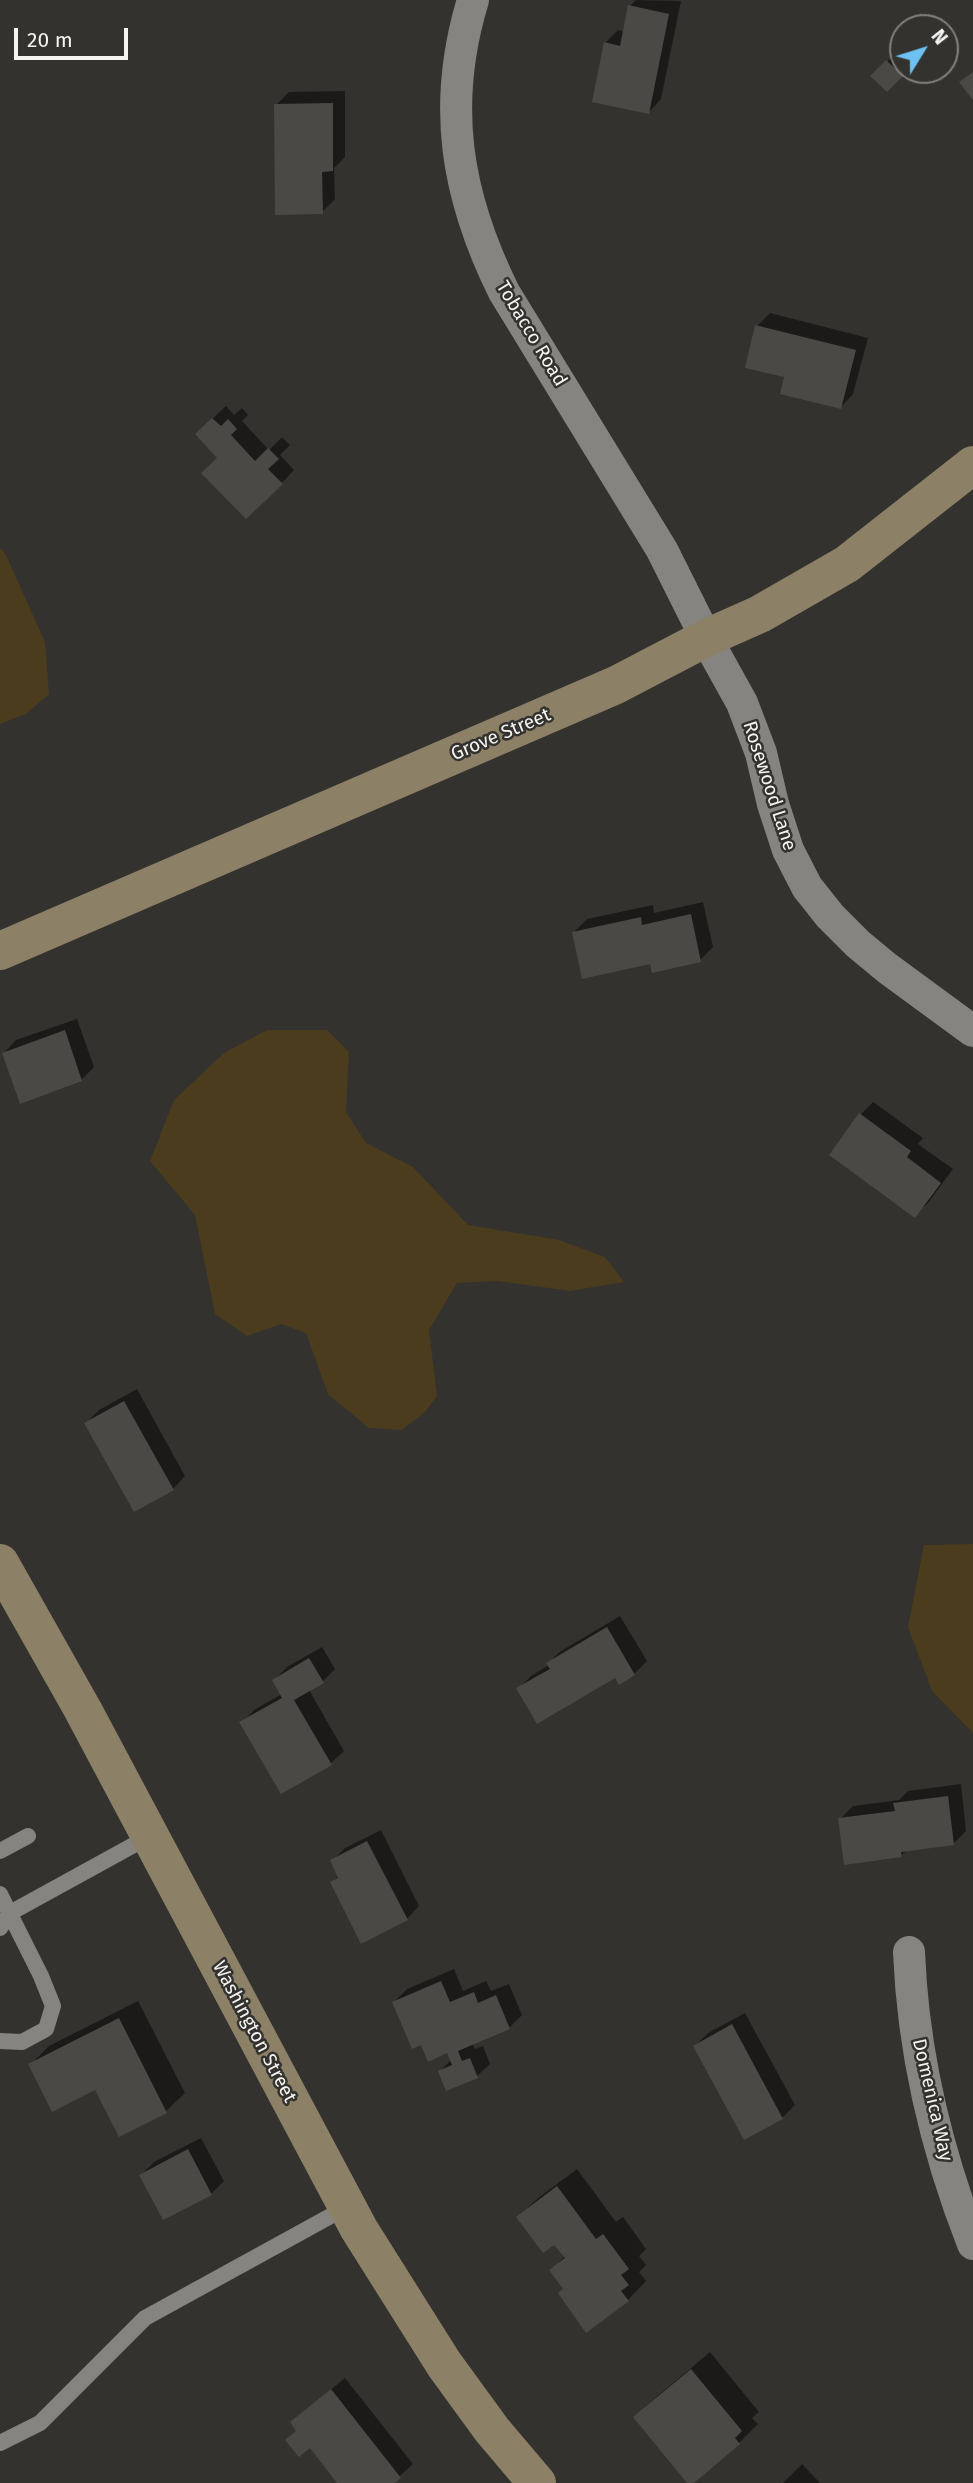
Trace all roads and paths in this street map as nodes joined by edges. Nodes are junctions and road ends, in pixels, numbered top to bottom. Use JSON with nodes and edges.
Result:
{"nodes":[{"id":1,"x":474,"y":0,"type":"edge"},
{"id":2,"x":973,"y":466,"type":"edge"},
{"id":3,"x":706,"y":638,"type":"junction"},
{"id":4,"x":0,"y":951,"type":"edge"},
{"id":5,"x":973,"y":1031,"type":"edge"},
{"id":6,"x":0,"y":1563,"type":"edge"},
{"id":7,"x":28,"y":1836,"type":"dead end"},
{"id":8,"x":150,"y":1836,"type":"junction"},
{"id":9,"x":0,"y":1851,"type":"edge"},
{"id":10,"x":0,"y":1894,"type":"edge"},
{"id":11,"x":10,"y":1913,"type":"junction"},
{"id":12,"x":0,"y":1928,"type":"edge"},
{"id":13,"x":909,"y":1952,"type":"dead end"},
{"id":14,"x":0,"y":2041,"type":"edge"},
{"id":15,"x":347,"y":2207,"type":"junction"},
{"id":16,"x":973,"y":2244,"type":"edge"},
{"id":17,"x":0,"y":2443,"type":"edge"},
{"id":18,"x":537,"y":2483,"type":"edge"}],
"edges":[{"from":1,"to":3,"type":"street","name":"Tobacco Road"},
{"from":2,"to":3,"type":"main road","name":"Grove Street"},
{"from":3,"to":4,"type":"main road","name":"Grove Street"},
{"from":3,"to":5,"type":"street","name":"Rosewood Lane"},
{"from":6,"to":8,"type":"main road","name":"Washington Street"},
{"from":7,"to":9,"type":"lane"},
{"from":8,"to":11,"type":"lane"},
{"from":8,"to":15,"type":"main road","name":"Washington Street"},
{"from":10,"to":11,"type":"lane"},
{"from":11,"to":12,"type":"lane"},
{"from":11,"to":14,"type":"lane"},
{"from":13,"to":16,"type":"street","name":"Domenica Way"},
{"from":15,"to":17,"type":"lane"},
{"from":15,"to":18,"type":"main road","name":"Washington Street"}]}
